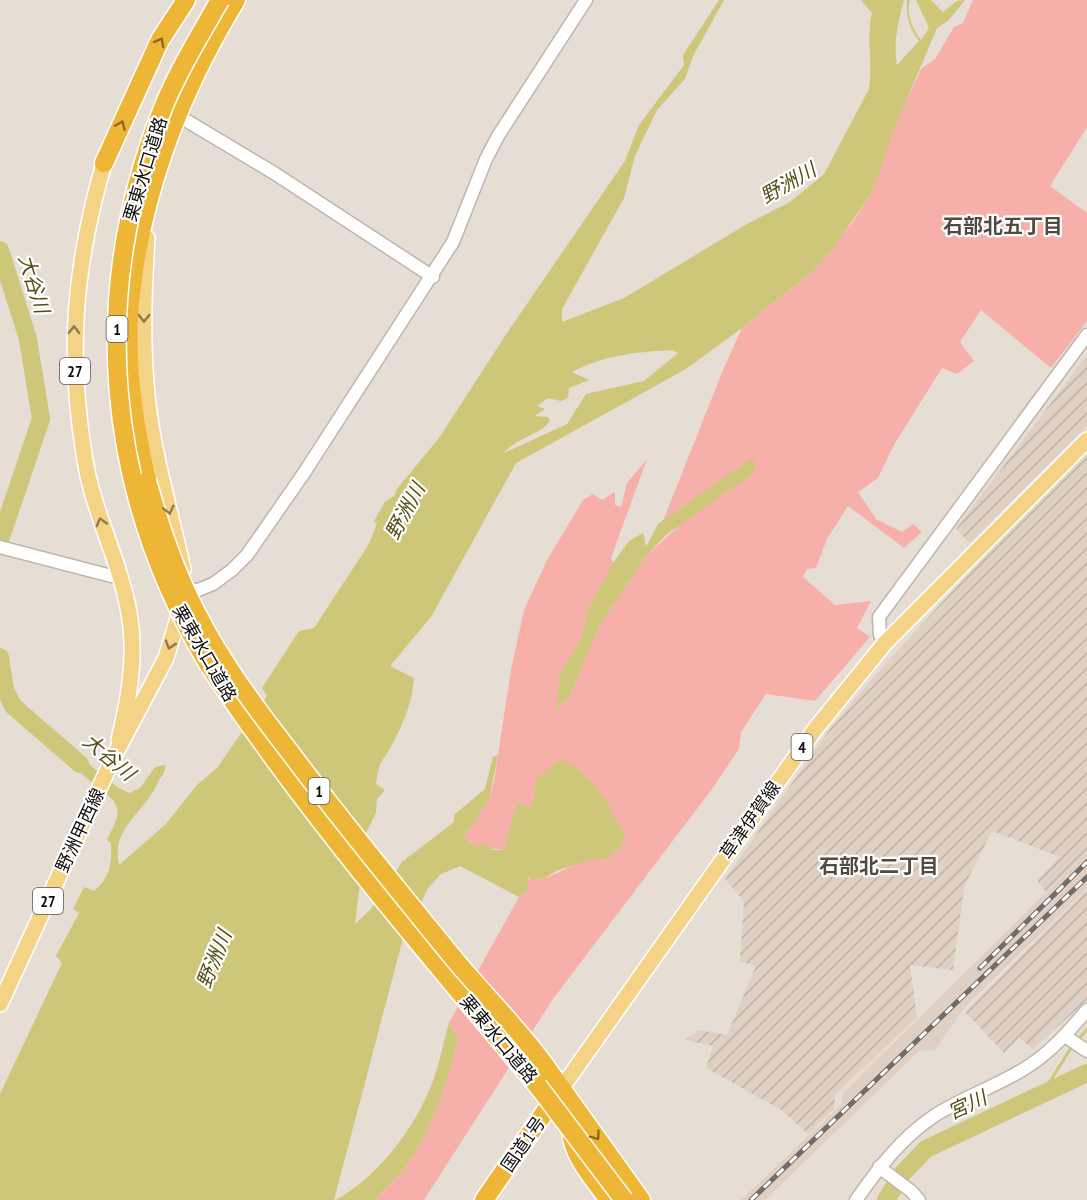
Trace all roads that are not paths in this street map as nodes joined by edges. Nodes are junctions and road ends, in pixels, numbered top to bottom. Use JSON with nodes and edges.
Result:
{"nodes":[{"id":1,"x":186,"y":0,"type":"edge"},
{"id":2,"x":220,"y":0,"type":"edge"},
{"id":3,"x":236,"y":0,"type":"edge"},
{"id":4,"x":586,"y":0,"type":"edge"},
{"id":5,"x":177,"y":115,"type":"junction"},
{"id":6,"x":104,"y":163,"type":"joint"},
{"id":7,"x":150,"y":196,"type":"junction"},
{"id":8,"x":433,"y":277,"type":"junction"},
{"id":9,"x":1087,"y":335,"type":"edge"},
{"id":10,"x":1087,"y":440,"type":"edge"},
{"id":11,"x":1,"y":547,"type":"edge"},
{"id":12,"x":119,"y":578,"type":"junction"},
{"id":13,"x":188,"y":589,"type":"junction"},
{"id":14,"x":885,"y":644,"type":"junction"},
{"id":15,"x":115,"y":754,"type":"junction"},
{"id":16,"x":0,"y":1004,"type":"edge"},
{"id":17,"x":1087,"y":1010,"type":"edge"},
{"id":18,"x":1065,"y":1036,"type":"junction"},
{"id":19,"x":1087,"y":1051,"type":"edge"},
{"id":20,"x":561,"y":1089,"type":"junction"},
{"id":21,"x":884,"y":1169,"type":"junction"},
{"id":22,"x":915,"y":1195,"type":"edge"},
{"id":23,"x":634,"y":1197,"type":"edge"},
{"id":24,"x":484,"y":1200,"type":"edge"},
{"id":25,"x":609,"y":1200,"type":"edge"},
{"id":26,"x":856,"y":1200,"type":"edge"}],
"edges":[{"from":6,"to":1,"type":"highway","one_way":true},
{"from":2,"to":23,"type":"highway","name":"栗東水口道路","number":"1","bridge":true},
{"from":3,"to":5,"type":"highway","name":"栗東水口道路","number":"1"},
{"from":4,"to":8,"type":"street"},
{"from":5,"to":7,"type":"highway","name":"栗東水口道路","number":"1"},
{"from":5,"to":8,"type":"street"},
{"from":12,"to":6,"type":"main road","number":"27","one_way":true},
{"from":7,"to":13,"type":"main road","one_way":true},
{"from":7,"to":20,"type":"highway","name":"栗東水口道路","number":"1","bridge":true},
{"from":8,"to":13,"type":"street"},
{"from":9,"to":14,"type":"street"},
{"from":10,"to":14,"type":"main road","name":"草津伊賀線","number":"4"},
{"from":11,"to":12,"type":"street"},
{"from":12,"to":15,"type":"main road","name":"野洲甲西線","number":"27"},
{"from":13,"to":15,"type":"main road","name":"野洲甲西線","number":"27","one_way":true},
{"from":14,"to":20,"type":"main road","name":"草津伊賀線","number":"4"},
{"from":15,"to":16,"type":"main road","name":"野洲甲西線","number":"27"},
{"from":17,"to":18,"type":"street"},
{"from":18,"to":19,"type":"street"},
{"from":18,"to":21,"type":"street"},
{"from":20,"to":23,"type":"highway","number":"1","one_way":true},
{"from":20,"to":24,"type":"highway","name":"国道1号"},
{"from":20,"to":25,"type":"highway","number":"1"},
{"from":21,"to":22,"type":"street"},
{"from":21,"to":26,"type":"street"}]}
